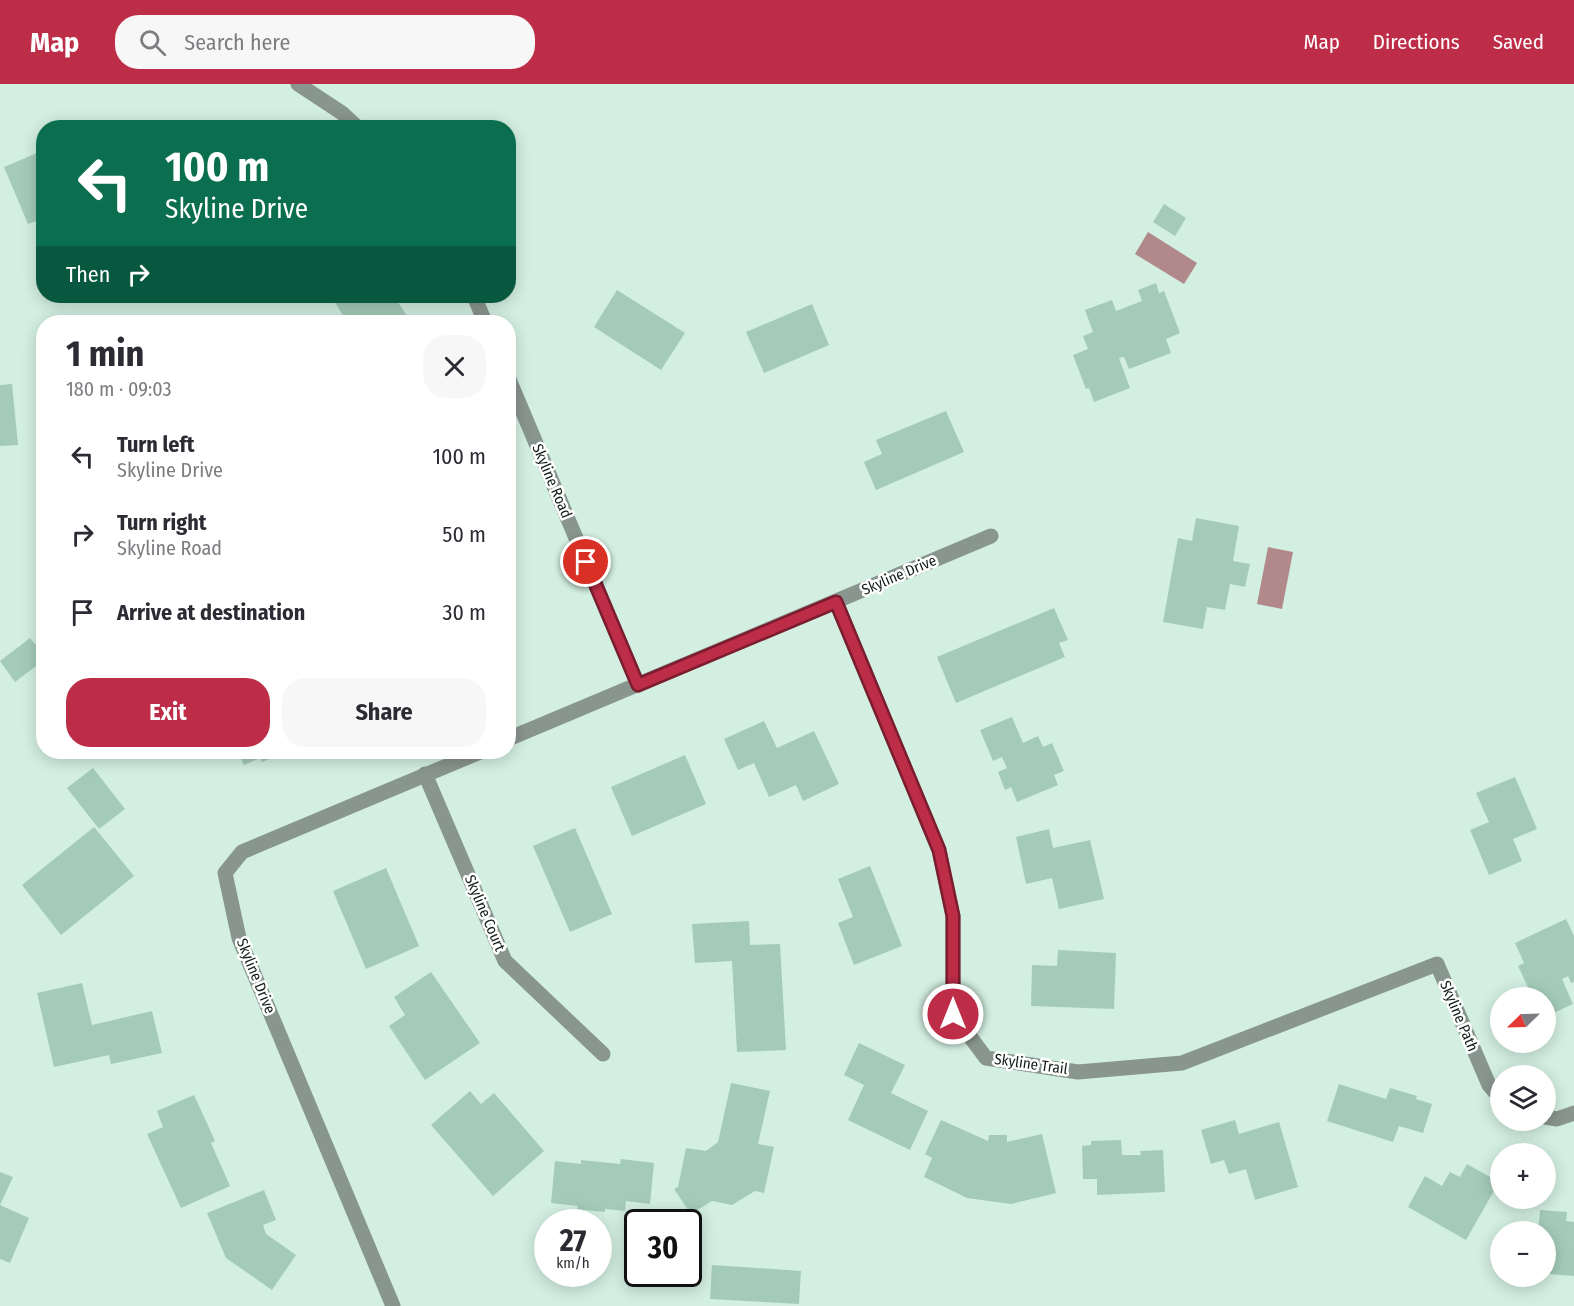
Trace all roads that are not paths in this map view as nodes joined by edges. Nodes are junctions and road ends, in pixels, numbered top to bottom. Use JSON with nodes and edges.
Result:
{"nodes":[{"id":1,"x":298,"y":84,"type":"edge"},
{"id":2,"x":349,"y":120,"type":"edge"},
{"id":3,"x":516,"y":396,"type":"edge"},
{"id":4,"x":991,"y":536,"type":"dead end"},
{"id":5,"x":836,"y":602,"type":"junction"},
{"id":6,"x":638,"y":685,"type":"junction"},
{"id":7,"x":516,"y":736,"type":"edge"},
{"id":8,"x":462,"y":759,"type":"edge"},
{"id":9,"x":425,"y":774,"type":"junction"},
{"id":10,"x":1437,"y":964,"type":"joint"},
{"id":11,"x":603,"y":1054,"type":"dead end"},
{"id":12,"x":1490,"y":1086,"type":"edge"},
{"id":13,"x":1574,"y":1113,"type":"edge"},
{"id":14,"x":1556,"y":1119,"type":"edge"},
{"id":15,"x":393,"y":1306,"type":"edge"}],
"edges":[{"from":1,"to":2,"type":"street"},
{"from":3,"to":6,"type":"street","name":"Skyline Road"},
{"from":4,"to":5,"type":"street","name":"Skyline Drive"},
{"from":5,"to":6,"type":"street","name":"Skyline Drive"},
{"from":5,"to":10,"type":"street","name":"Skyline Trail"},
{"from":6,"to":7,"type":"street","name":"Skyline Drive"},
{"from":8,"to":9,"type":"street","name":"Skyline Drive"},
{"from":9,"to":11,"type":"street","name":"Skyline Court"},
{"from":9,"to":15,"type":"street","name":"Skyline Drive"},
{"from":10,"to":12,"type":"street","name":"Skyline Path"},
{"from":13,"to":14,"type":"street"}]}
